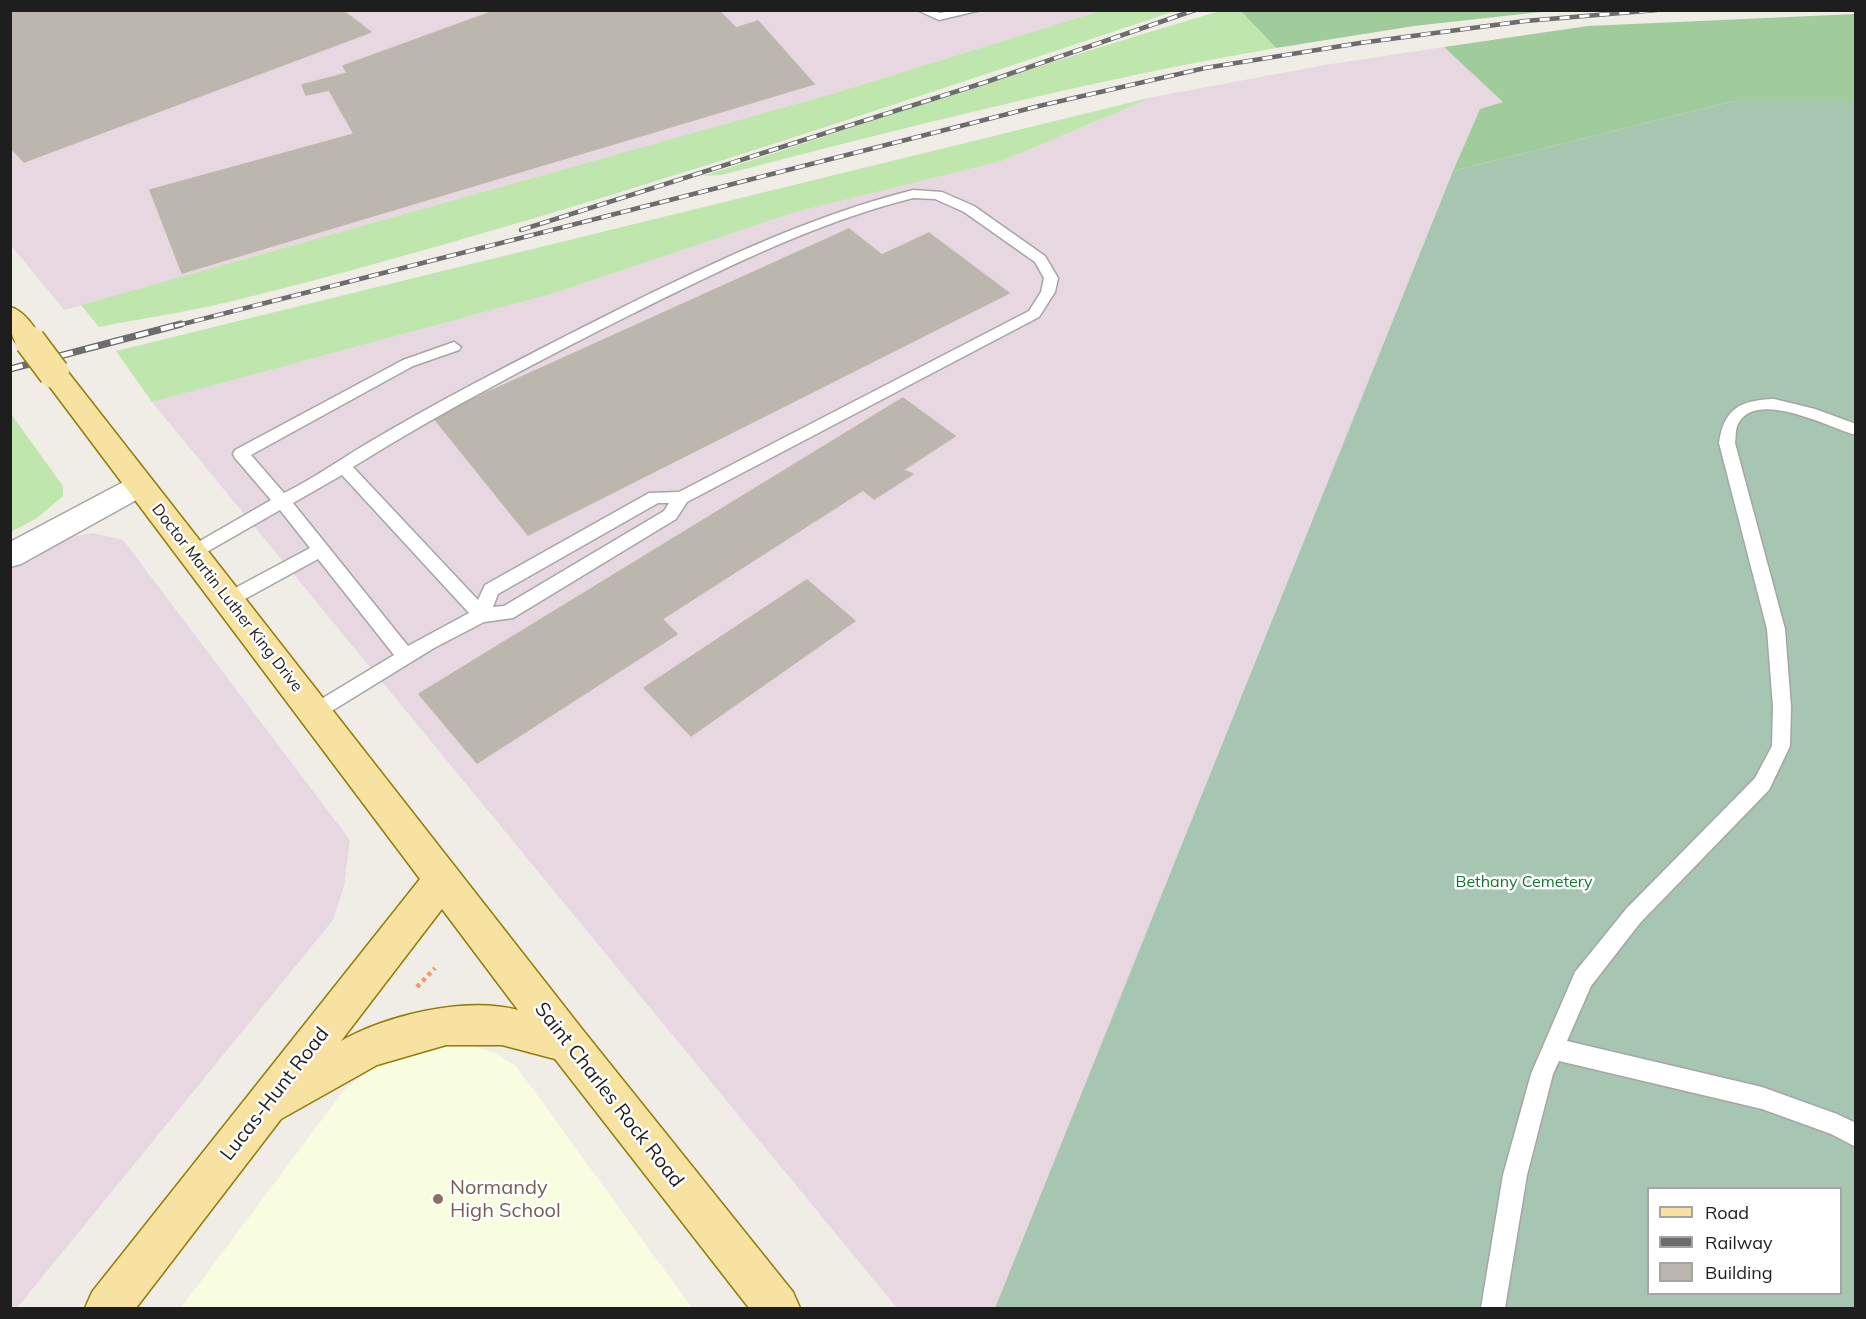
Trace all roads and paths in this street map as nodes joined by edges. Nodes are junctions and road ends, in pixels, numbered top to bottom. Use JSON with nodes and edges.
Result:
{"nodes":[{"id":1,"x":922,"y":10,"type":"edge"},
{"id":2,"x":976,"y":10,"type":"edge"},
{"id":3,"x":10,"y":315,"type":"edge"},
{"id":4,"x":454,"y":347,"type":"dead end"},
{"id":5,"x":1856,"y":430,"type":"edge"},
{"id":6,"x":343,"y":466,"type":"junction"},
{"id":7,"x":140,"y":486,"type":"junction"},
{"id":8,"x":681,"y":498,"type":"junction"},
{"id":9,"x":282,"y":501,"type":"junction"},
{"id":10,"x":321,"y":550,"type":"junction"},
{"id":11,"x":192,"y":554,"type":"junction"},
{"id":12,"x":10,"y":556,"type":"edge"},
{"id":13,"x":228,"y":600,"type":"junction"},
{"id":14,"x":481,"y":615,"type":"junction"},
{"id":15,"x":406,"y":657,"type":"junction"},
{"id":16,"x":315,"y":712,"type":"junction"},
{"id":17,"x":443,"y":879,"type":"junction"},
{"id":18,"x":435,"y":968,"type":"dead end"},
{"id":19,"x":416,"y":988,"type":"dead end"},
{"id":20,"x":568,"y":1043,"type":"junction"},
{"id":21,"x":1553,"y":1049,"type":"junction"},
{"id":22,"x":265,"y":1107,"type":"junction"},
{"id":23,"x":1856,"y":1136,"type":"edge"},
{"id":24,"x":108,"y":1308,"type":"edge"},
{"id":25,"x":777,"y":1308,"type":"edge"},
{"id":26,"x":1493,"y":1308,"type":"edge"}],
"edges":[{"from":1,"to":2,"type":"lane"},
{"from":3,"to":7,"type":"main road","name":"Doctor Martin Luther King Drive","bridge":true},
{"from":4,"to":9,"type":"lane"},
{"from":5,"to":21,"type":"lane"},
{"from":6,"to":8,"type":"lane"},
{"from":6,"to":9,"type":"lane"},
{"from":6,"to":14,"type":"lane"},
{"from":7,"to":11,"type":"main road","name":"Doctor Martin Luther King Drive"},
{"from":7,"to":12,"type":"street"},
{"from":8,"to":14,"type":"lane"},
{"from":8,"to":14,"type":"lane"},
{"from":9,"to":10,"type":"lane"},
{"from":9,"to":11,"type":"lane"},
{"from":10,"to":13,"type":"lane"},
{"from":10,"to":15,"type":"lane"},
{"from":11,"to":13,"type":"main road","name":"Doctor Martin Luther King Drive"},
{"from":13,"to":16,"type":"main road","name":"Doctor Martin Luther King Drive"},
{"from":14,"to":15,"type":"lane"},
{"from":15,"to":16,"type":"lane"},
{"from":16,"to":17,"type":"main road","name":"Doctor Martin Luther King Drive"},
{"from":17,"to":20,"type":"main road","name":"Saint Charles Rock Road"},
{"from":17,"to":22,"type":"main road","name":"Lucas-Hunt Road"},
{"from":18,"to":19,"type":"path"},
{"from":20,"to":22,"type":"main road"},
{"from":20,"to":25,"type":"main road","name":"Saint Charles Rock Road"},
{"from":21,"to":23,"type":"lane"},
{"from":21,"to":26,"type":"lane"},
{"from":22,"to":24,"type":"main road","name":"Lucas-Hunt Road"}]}
